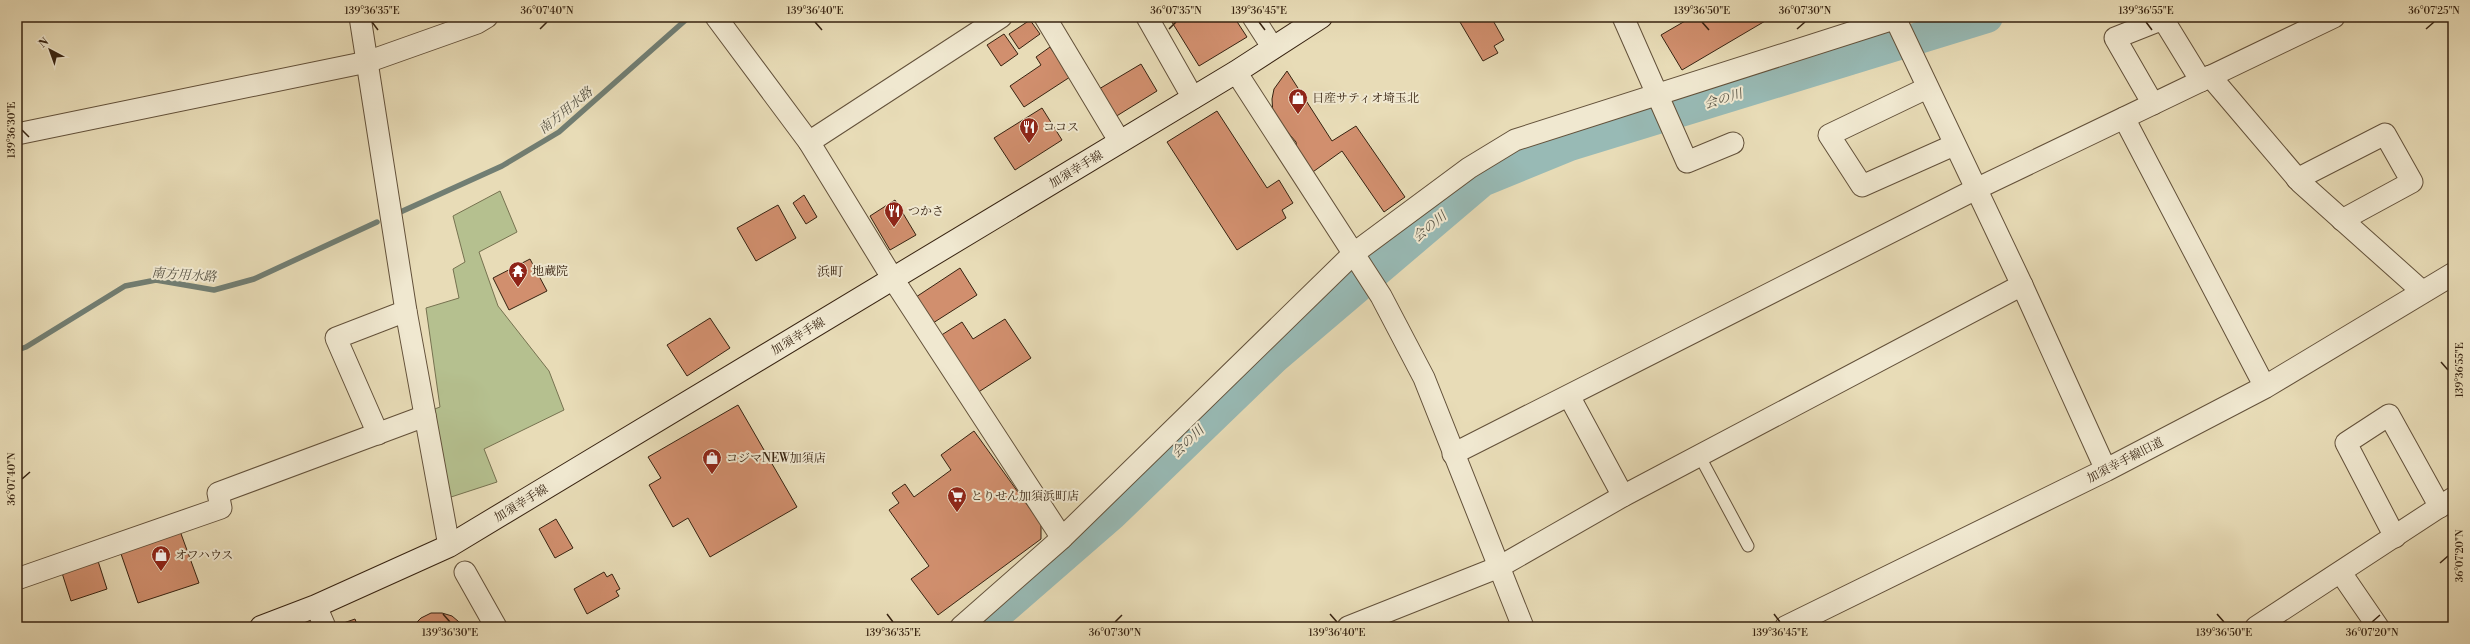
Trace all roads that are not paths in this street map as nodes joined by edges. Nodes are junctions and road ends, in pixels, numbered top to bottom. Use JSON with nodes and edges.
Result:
{"nodes":[{"id":1,"x":360,"y":17,"type":"edge"},
{"id":2,"x":487,"y":17,"type":"edge"},
{"id":3,"x":716,"y":17,"type":"edge"},
{"id":4,"x":1045,"y":17,"type":"edge"},
{"id":5,"x":1147,"y":17,"type":"edge"},
{"id":6,"x":1254,"y":17,"type":"edge"},
{"id":7,"x":1623,"y":17,"type":"edge"},
{"id":8,"x":2334,"y":17,"type":"edge"},
{"id":9,"x":999,"y":18,"type":"edge"},
{"id":10,"x":1897,"y":18,"type":"edge"},
{"id":11,"x":1310,"y":20,"type":"edge"},
{"id":12,"x":1273,"y":48,"type":"junction"},
{"id":13,"x":367,"y":62,"type":"junction"},
{"id":14,"x":1236,"y":72,"type":"junction"},
{"id":15,"x":2206,"y":78,"type":"junction"},
{"id":16,"x":1927,"y":88,"type":"junction"},
{"id":17,"x":1656,"y":94,"type":"junction"},
{"id":18,"x":1194,"y":98,"type":"junction"},
{"id":19,"x":2153,"y":104,"type":"junction"},
{"id":20,"x":2124,"y":118,"type":"junction"},
{"id":21,"x":17,"y":134,"type":"edge"},
{"id":22,"x":809,"y":142,"type":"junction"},
{"id":23,"x":1120,"y":142,"type":"junction"},
{"id":24,"x":1733,"y":143,"type":"dead end"},
{"id":25,"x":1954,"y":145,"type":"junction"},
{"id":26,"x":2297,"y":179,"type":"junction"},
{"id":27,"x":1976,"y":189,"type":"junction"},
{"id":28,"x":2342,"y":220,"type":"junction"},
{"id":29,"x":1356,"y":259,"type":"junction"},
{"id":30,"x":2452,"y":277,"type":"edge"},
{"id":31,"x":892,"y":279,"type":"junction"},
{"id":32,"x":2022,"y":285,"type":"junction"},
{"id":33,"x":2423,"y":292,"type":"junction"},
{"id":34,"x":406,"y":311,"type":"junction"},
{"id":35,"x":2265,"y":387,"type":"junction"},
{"id":36,"x":1569,"y":396,"type":"junction"},
{"id":37,"x":425,"y":416,"type":"junction"},
{"id":38,"x":378,"y":434,"type":"junction"},
{"id":39,"x":1453,"y":454,"type":"junction"},
{"id":40,"x":1699,"y":455,"type":"junction"},
{"id":41,"x":2106,"y":470,"type":"junction"},
{"id":42,"x":1623,"y":496,"type":"junction"},
{"id":43,"x":2447,"y":502,"type":"edge"},
{"id":44,"x":2395,"y":537,"type":"junction"},
{"id":45,"x":1062,"y":538,"type":"junction"},
{"id":46,"x":449,"y":546,"type":"junction"},
{"id":47,"x":1748,"y":546,"type":"dead end"},
{"id":48,"x":1499,"y":567,"type":"junction"},
{"id":49,"x":465,"y":572,"type":"dead end"},
{"id":50,"x":2341,"y":572,"type":"junction"},
{"id":51,"x":17,"y":579,"type":"edge"},
{"id":52,"x":316,"y":606,"type":"junction"},
{"id":53,"x":260,"y":627,"type":"edge"},
{"id":54,"x":325,"y":627,"type":"edge"},
{"id":55,"x":496,"y":627,"type":"edge"},
{"id":56,"x":961,"y":627,"type":"edge"},
{"id":57,"x":1348,"y":627,"type":"edge"},
{"id":58,"x":1523,"y":627,"type":"edge"},
{"id":59,"x":1786,"y":627,"type":"edge"},
{"id":60,"x":2256,"y":627,"type":"edge"},
{"id":61,"x":2378,"y":627,"type":"edge"}],
"edges":[{"from":1,"to":13,"type":"street"},
{"from":2,"to":13,"type":"street"},
{"from":3,"to":22,"type":"street"},
{"from":4,"to":23,"type":"street"},
{"from":5,"to":18,"type":"street"},
{"from":6,"to":12,"type":"street"},
{"from":7,"to":17,"type":"street"},
{"from":8,"to":15,"type":"street"},
{"from":9,"to":22,"type":"street"},
{"from":10,"to":16,"type":"street"},
{"from":10,"to":17,"type":"street"},
{"from":11,"to":12,"type":"main road","name":"加須幸手線"},
{"from":12,"to":14,"type":"main road","name":"加須幸手線"},
{"from":13,"to":21,"type":"street"},
{"from":13,"to":34,"type":"street"},
{"from":14,"to":18,"type":"main road","name":"加須幸手線"},
{"from":14,"to":29,"type":"street"},
{"from":15,"to":19,"type":"street"},
{"from":15,"to":19,"type":"street"},
{"from":15,"to":26,"type":"street"},
{"from":16,"to":25,"type":"street"},
{"from":16,"to":25,"type":"street"},
{"from":17,"to":24,"type":"street"},
{"from":17,"to":29,"type":"street"},
{"from":18,"to":23,"type":"main road","name":"加須幸手線"},
{"from":19,"to":20,"type":"street"},
{"from":20,"to":27,"type":"street"},
{"from":20,"to":35,"type":"street"},
{"from":22,"to":31,"type":"street"},
{"from":23,"to":31,"type":"main road","name":"加須幸手線"},
{"from":25,"to":27,"type":"street"},
{"from":26,"to":28,"type":"street"},
{"from":26,"to":28,"type":"street"},
{"from":27,"to":32,"type":"street"},
{"from":27,"to":36,"type":"street"},
{"from":28,"to":33,"type":"street"},
{"from":29,"to":39,"type":"street"},
{"from":29,"to":45,"type":"street"},
{"from":30,"to":33,"type":"main road","name":"加須幸手線旧道"},
{"from":31,"to":45,"type":"street"},
{"from":31,"to":46,"type":"main road","name":"加須幸手線"},
{"from":32,"to":40,"type":"street"},
{"from":32,"to":41,"type":"street"},
{"from":33,"to":35,"type":"main road","name":"加須幸手線旧道"},
{"from":34,"to":37,"type":"street"},
{"from":34,"to":38,"type":"street"},
{"from":35,"to":41,"type":"main road","name":"加須幸手線旧道"},
{"from":36,"to":39,"type":"street"},
{"from":36,"to":42,"type":"street"},
{"from":37,"to":38,"type":"street"},
{"from":37,"to":46,"type":"street"},
{"from":38,"to":51,"type":"street"},
{"from":39,"to":48,"type":"street"},
{"from":40,"to":42,"type":"street"},
{"from":40,"to":47,"type":"lane"},
{"from":41,"to":59,"type":"main road","name":"加須幸手線旧道"},
{"from":42,"to":48,"type":"street"},
{"from":43,"to":44,"type":"street"},
{"from":43,"to":44,"type":"street"},
{"from":44,"to":50,"type":"street"},
{"from":45,"to":56,"type":"street"},
{"from":46,"to":52,"type":"main road","name":"加須幸手線"},
{"from":48,"to":57,"type":"street"},
{"from":48,"to":58,"type":"street"},
{"from":49,"to":55,"type":"street"},
{"from":50,"to":60,"type":"street"},
{"from":50,"to":61,"type":"street"},
{"from":52,"to":53,"type":"main road","name":"加須幸手線"},
{"from":52,"to":54,"type":"street"}]}
